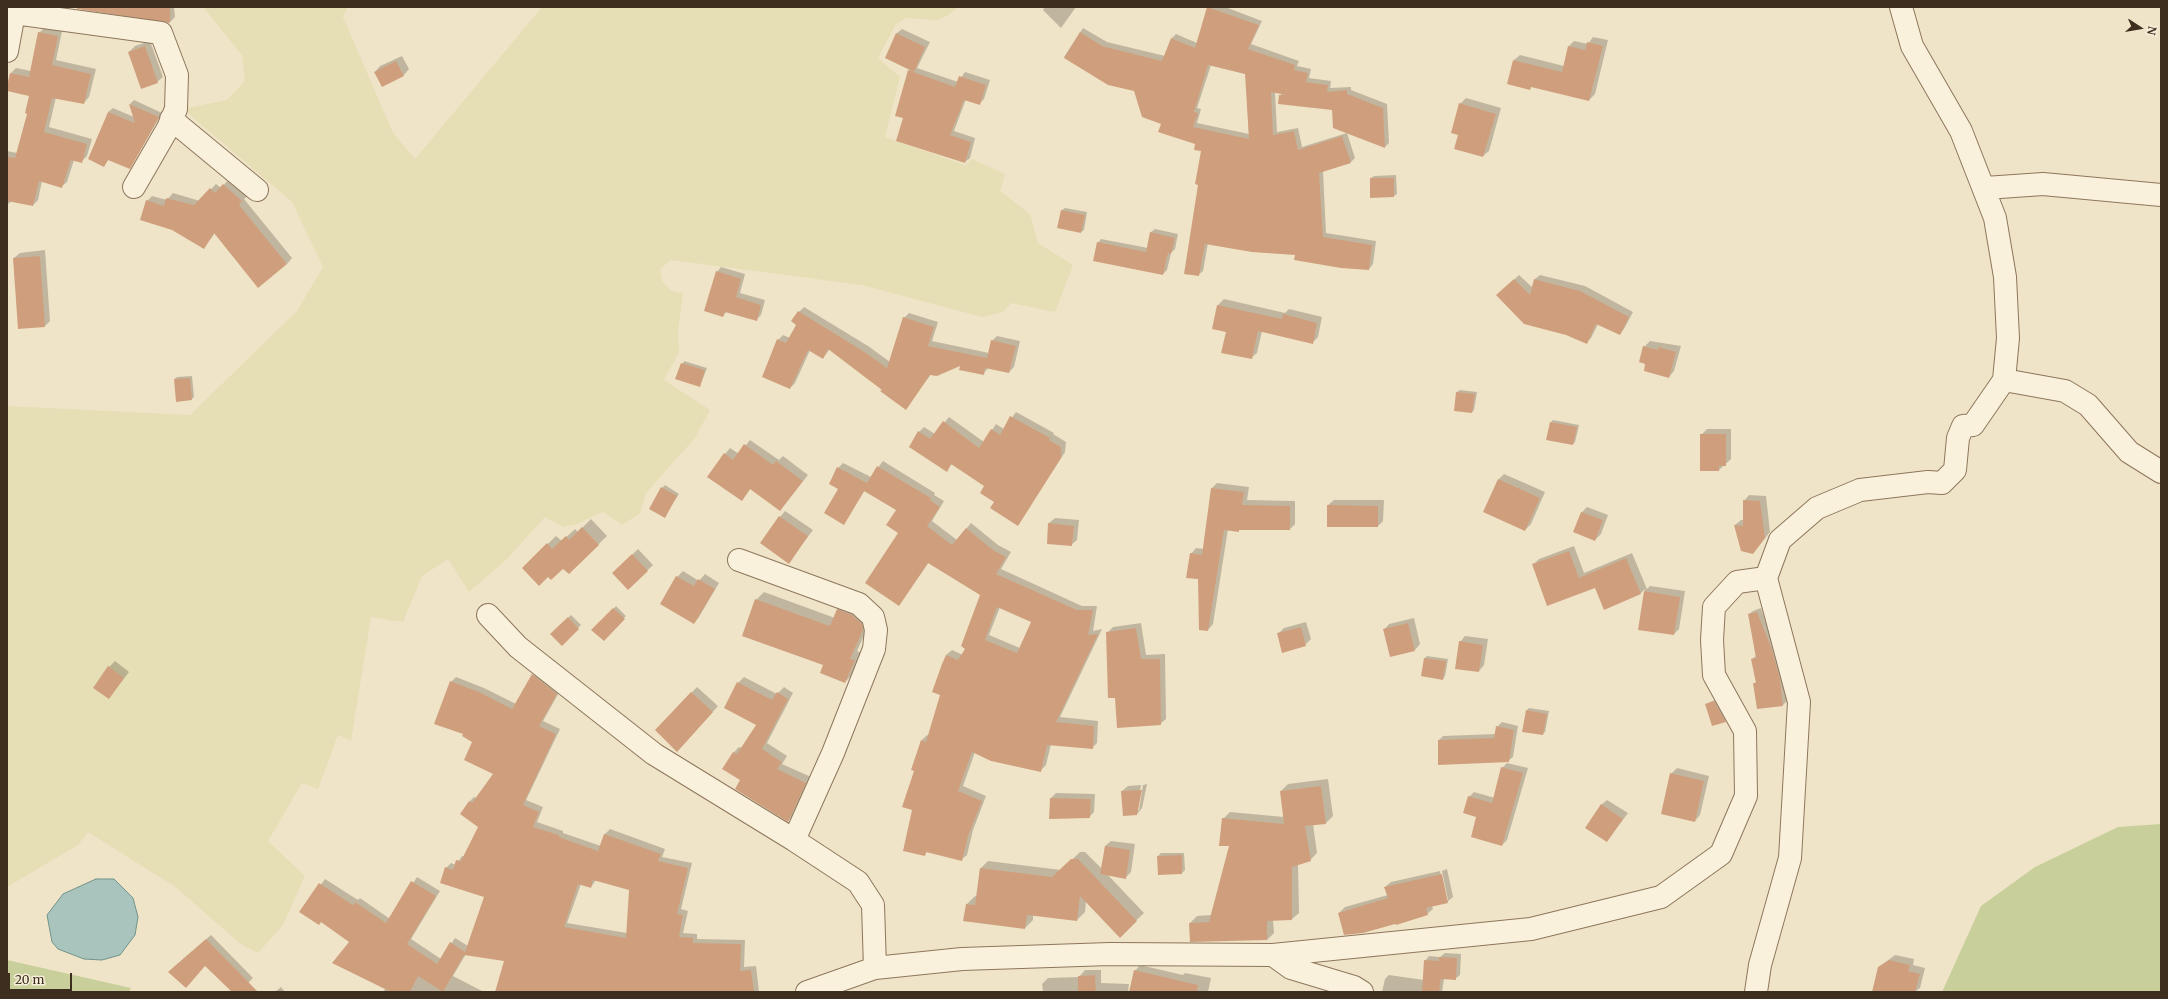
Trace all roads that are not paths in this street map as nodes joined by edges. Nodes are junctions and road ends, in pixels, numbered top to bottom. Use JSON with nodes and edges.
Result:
{"nodes":[{"id":1,"x":1902,"y":7,"type":"edge"},
{"id":2,"x":11,"y":12,"type":"edge"},
{"id":3,"x":7,"y":51,"type":"edge"},
{"id":4,"x":172,"y":119,"type":"junction"},
{"id":5,"x":134,"y":187,"type":"dead end"},
{"id":6,"x":1985,"y":188,"type":"junction"},
{"id":7,"x":257,"y":190,"type":"dead end"},
{"id":8,"x":2161,"y":195,"type":"edge"},
{"id":9,"x":2004,"y":380,"type":"junction"},
{"id":10,"x":2161,"y":472,"type":"edge"},
{"id":11,"x":739,"y":560,"type":"dead end"},
{"id":12,"x":1766,"y":578,"type":"junction"},
{"id":13,"x":488,"y":615,"type":"dead end"},
{"id":14,"x":794,"y":840,"type":"junction"},
{"id":15,"x":1273,"y":955,"type":"junction"},
{"id":16,"x":875,"y":968,"type":"junction"},
{"id":17,"x":807,"y":992,"type":"edge"},
{"id":18,"x":1362,"y":992,"type":"edge"},
{"id":19,"x":1756,"y":992,"type":"edge"}],
"edges":[{"from":1,"to":6,"type":"street"},
{"from":2,"to":3,"type":"street"},
{"from":2,"to":4,"type":"street"},
{"from":4,"to":5,"type":"street"},
{"from":4,"to":7,"type":"street"},
{"from":6,"to":8,"type":"street"},
{"from":6,"to":9,"type":"street"},
{"from":9,"to":10,"type":"street"},
{"from":9,"to":12,"type":"street"},
{"from":11,"to":14,"type":"street"},
{"from":12,"to":15,"type":"street"},
{"from":12,"to":19,"type":"street"},
{"from":13,"to":14,"type":"street"},
{"from":14,"to":16,"type":"street"},
{"from":15,"to":16,"type":"street"},
{"from":15,"to":18,"type":"street"},
{"from":16,"to":17,"type":"street"}]}
